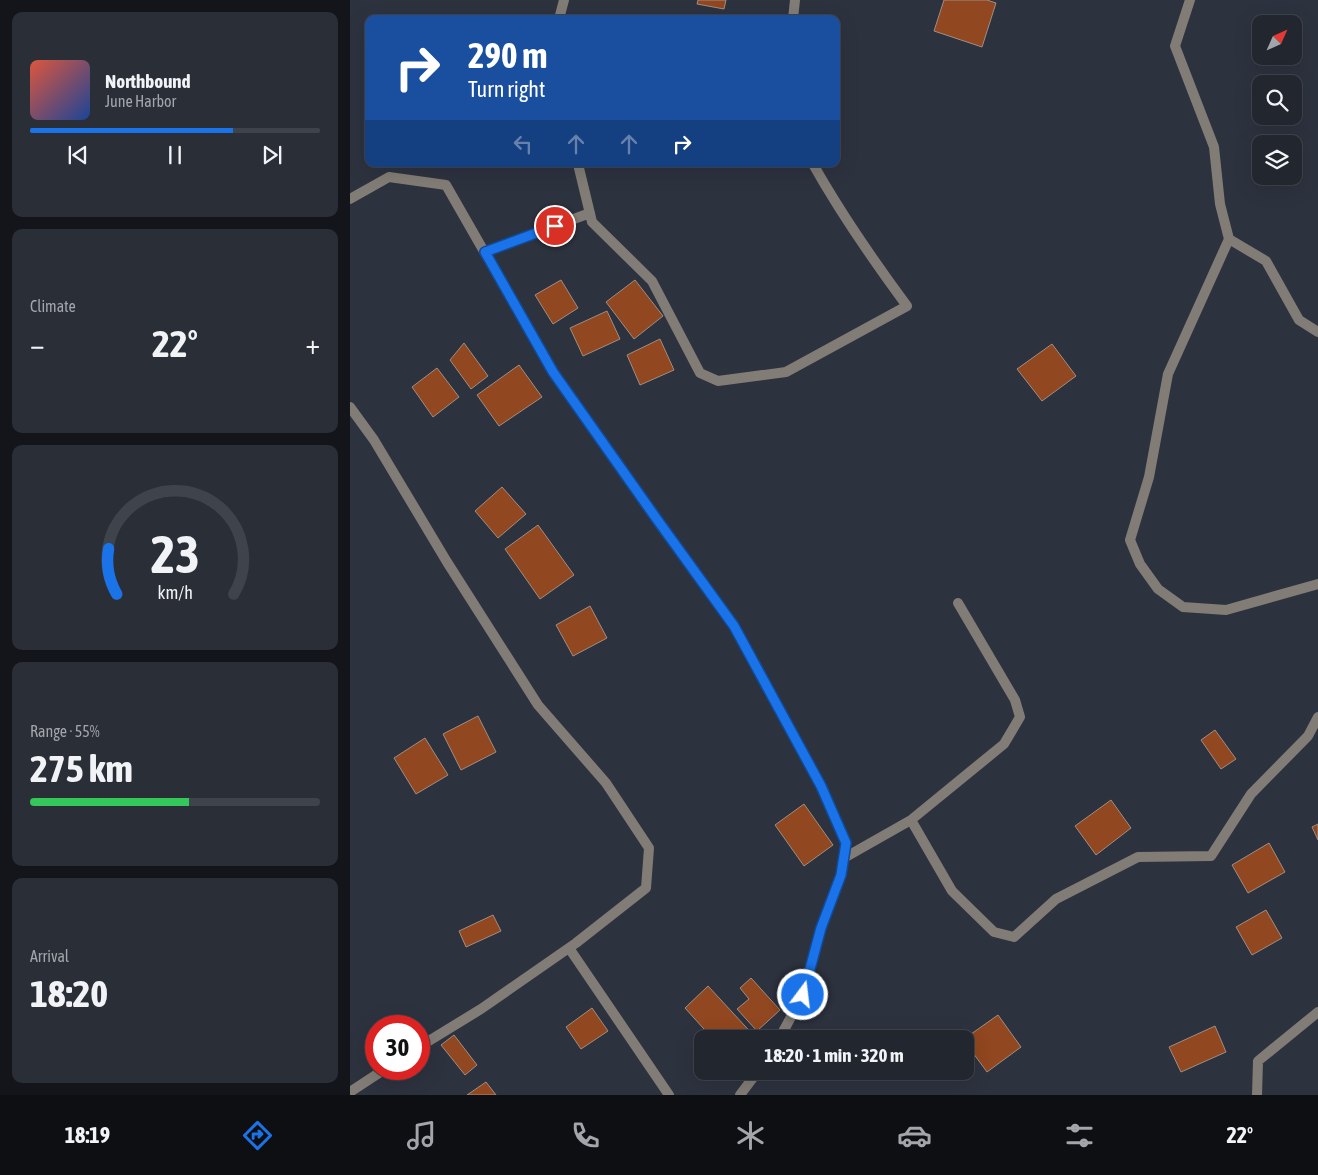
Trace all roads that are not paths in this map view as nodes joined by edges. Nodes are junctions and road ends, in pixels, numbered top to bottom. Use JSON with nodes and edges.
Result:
{"nodes":[{"id":1,"x":564,"y":0,"type":"edge"},
{"id":2,"x":795,"y":0,"type":"edge"},
{"id":3,"x":1190,"y":0,"type":"edge"},
{"id":4,"x":560,"y":15,"type":"edge"},
{"id":5,"x":793,"y":15,"type":"edge"},
{"id":6,"x":579,"y":167,"type":"edge"},
{"id":7,"x":815,"y":167,"type":"edge"},
{"id":8,"x":350,"y":199,"type":"edge"},
{"id":9,"x":590,"y":213,"type":"junction"},
{"id":10,"x":1229,"y":239,"type":"junction"},
{"id":11,"x":485,"y":252,"type":"junction"},
{"id":12,"x":1318,"y":332,"type":"edge"},
{"id":13,"x":350,"y":407,"type":"edge"},
{"id":14,"x":1318,"y":584,"type":"edge"},
{"id":15,"x":958,"y":603,"type":"dead end"},
{"id":16,"x":1318,"y":717,"type":"edge"},
{"id":17,"x":912,"y":820,"type":"junction"},
{"id":18,"x":844,"y":858,"type":"junction"},
{"id":19,"x":569,"y":948,"type":"junction"},
{"id":20,"x":1318,"y":1012,"type":"edge"},
{"id":21,"x":784,"y":1030,"type":"edge"},
{"id":22,"x":430,"y":1040,"type":"edge"},
{"id":23,"x":368,"y":1080,"type":"edge"},
{"id":24,"x":751,"y":1080,"type":"edge"},
{"id":25,"x":350,"y":1092,"type":"edge"},
{"id":26,"x":669,"y":1095,"type":"edge"},
{"id":27,"x":740,"y":1095,"type":"edge"},
{"id":28,"x":1257,"y":1095,"type":"edge"}],
"edges":[{"from":1,"to":4,"type":"street"},
{"from":2,"to":5,"type":"street"},
{"from":3,"to":10,"type":"street"},
{"from":6,"to":9,"type":"street"},
{"from":7,"to":9,"type":"street"},
{"from":8,"to":11,"type":"street"},
{"from":9,"to":11,"type":"street"},
{"from":10,"to":12,"type":"street"},
{"from":10,"to":14,"type":"street"},
{"from":11,"to":18,"type":"street"},
{"from":13,"to":19,"type":"street"},
{"from":15,"to":17,"type":"street"},
{"from":16,"to":17,"type":"street"},
{"from":17,"to":18,"type":"street"},
{"from":18,"to":21,"type":"street"},
{"from":19,"to":22,"type":"street"},
{"from":19,"to":26,"type":"street"},
{"from":20,"to":28,"type":"street"},
{"from":23,"to":25,"type":"street"},
{"from":24,"to":27,"type":"street"}]}
